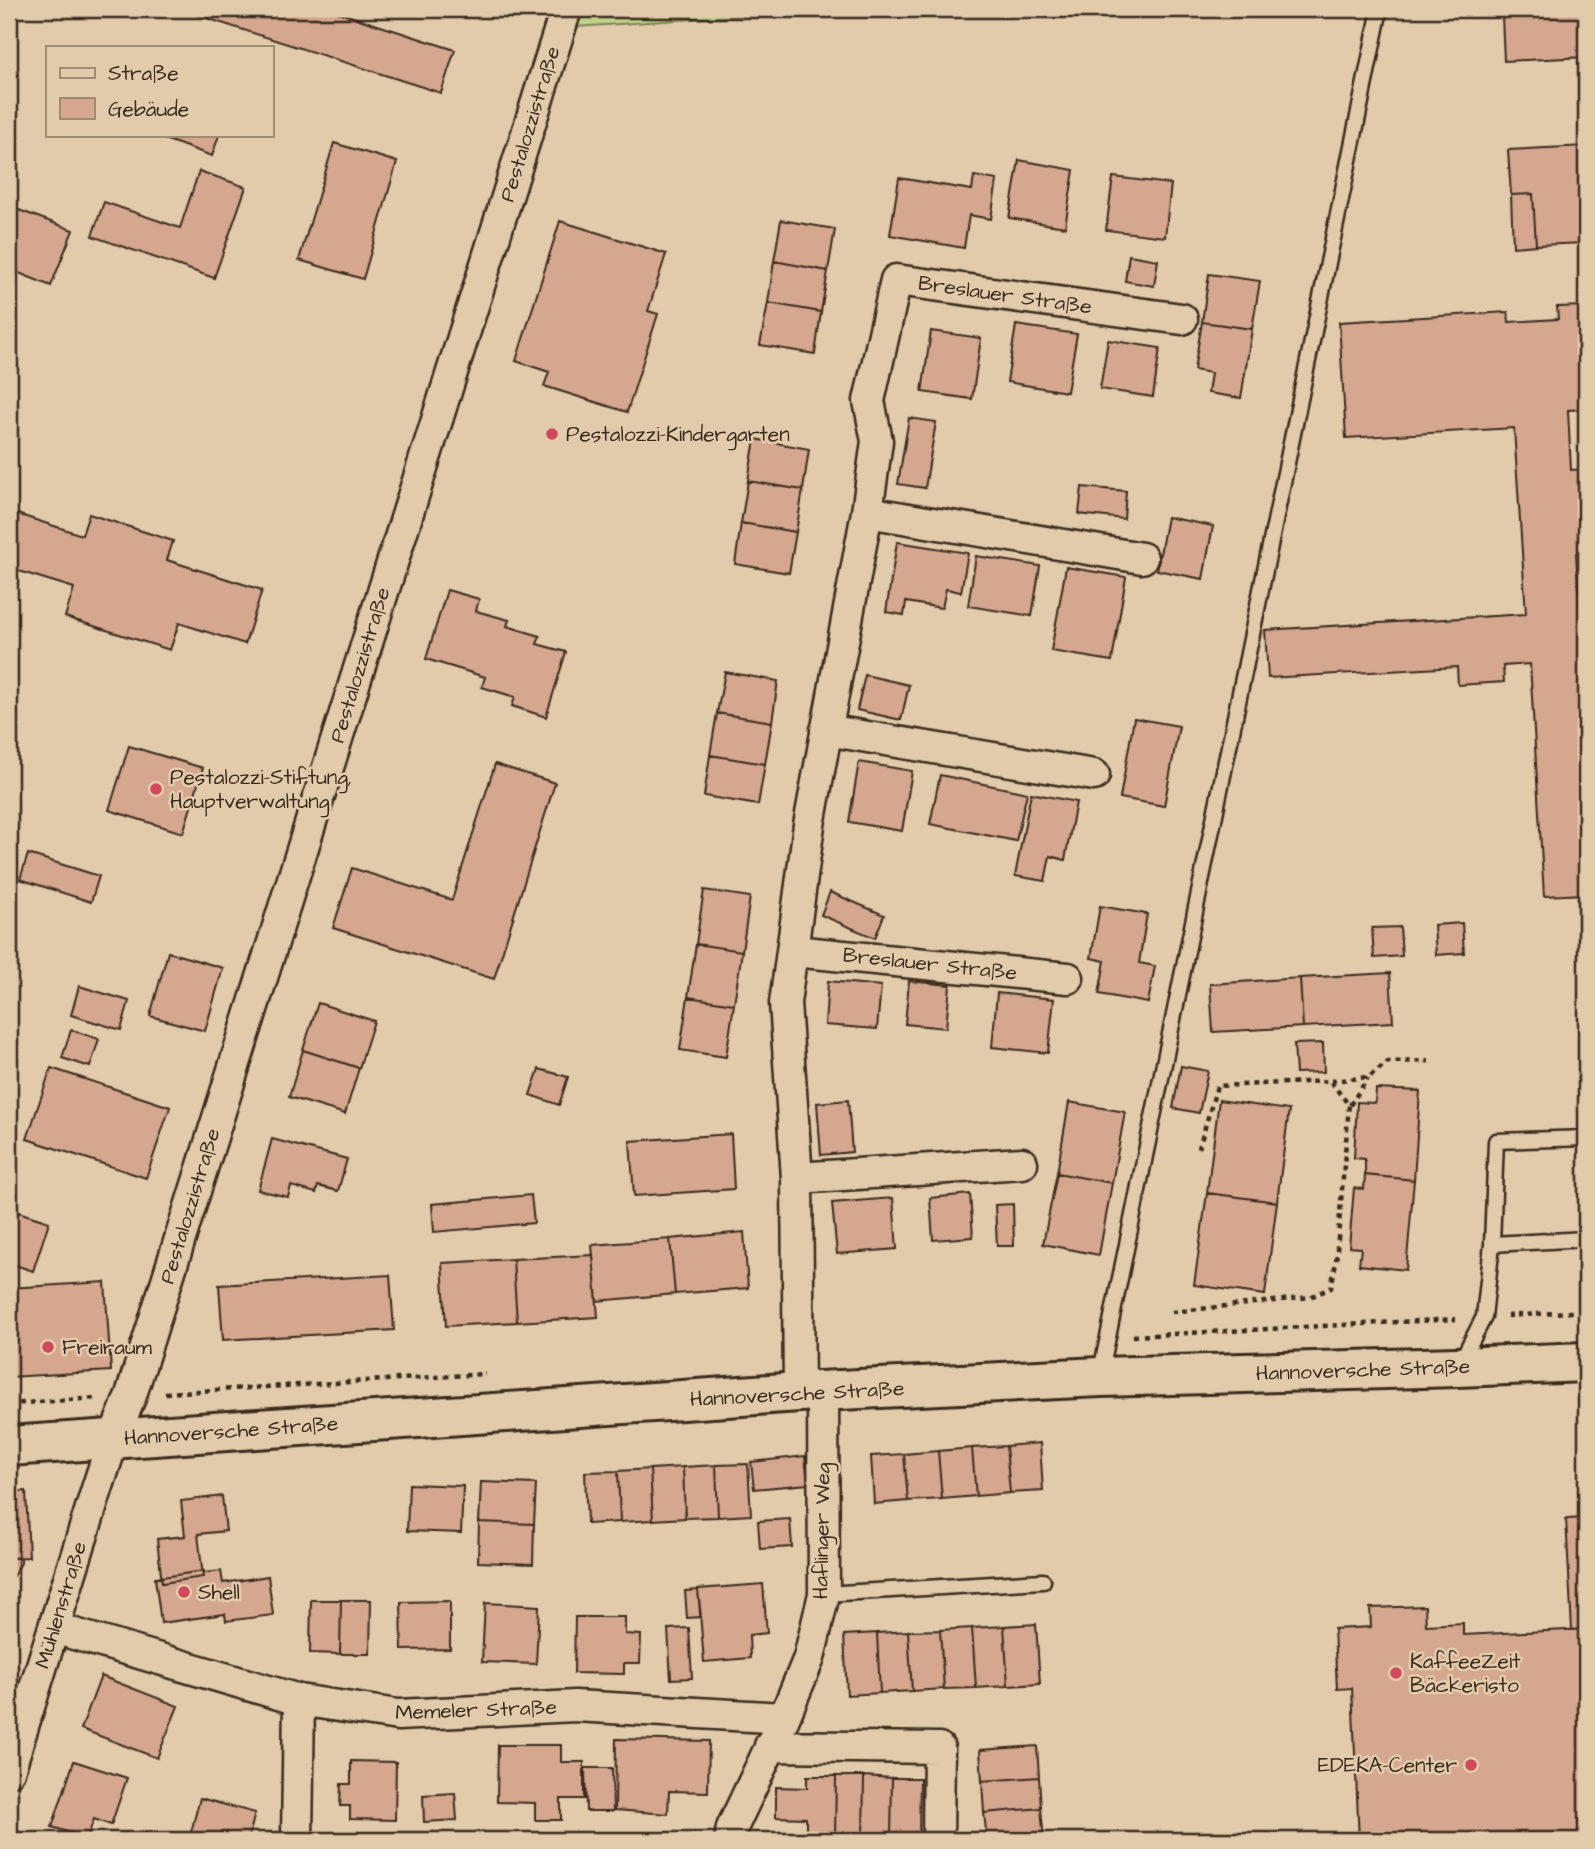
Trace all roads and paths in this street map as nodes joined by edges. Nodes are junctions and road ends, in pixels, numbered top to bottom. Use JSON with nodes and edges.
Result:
{"nodes":[{"id":1,"x":566,"y":9,"type":"edge"},
{"id":2,"x":1380,"y":9,"type":"edge"},
{"id":3,"x":1182,"y":319,"type":"dead end"},
{"id":4,"x":867,"y":512,"type":"junction"},
{"id":5,"x":1142,"y":558,"type":"dead end"},
{"id":6,"x":826,"y":730,"type":"junction"},
{"id":7,"x":1094,"y":775,"type":"dead end"},
{"id":8,"x":793,"y":951,"type":"junction"},
{"id":9,"x":1068,"y":978,"type":"dead end"},
{"id":10,"x":1429,"y":1061,"type":"dead end"},
{"id":11,"x":1369,"y":1077,"type":"junction"},
{"id":12,"x":1330,"y":1081,"type":"junction"},
{"id":13,"x":1349,"y":1105,"type":"junction"},
{"id":14,"x":1586,"y":1138,"type":"edge"},
{"id":15,"x":1199,"y":1148,"type":"dead end"},
{"id":16,"x":1022,"y":1163,"type":"dead end"},
{"id":17,"x":797,"y":1178,"type":"junction"},
{"id":18,"x":1586,"y":1239,"type":"edge"},
{"id":19,"x":1492,"y":1244,"type":"junction"},
{"id":20,"x":1172,"y":1312,"type":"dead end"},
{"id":21,"x":1586,"y":1362,"type":"edge"},
{"id":22,"x":1457,"y":1367,"type":"junction"},
{"id":23,"x":1100,"y":1377,"type":"junction"},
{"id":24,"x":811,"y":1392,"type":"junction"},
{"id":25,"x":113,"y":1440,"type":"junction"},
{"id":26,"x":9,"y":1446,"type":"edge"},
{"id":27,"x":1043,"y":1581,"type":"dead end"},
{"id":28,"x":824,"y":1594,"type":"junction"},
{"id":29,"x":54,"y":1628,"type":"junction"},
{"id":30,"x":299,"y":1700,"type":"junction"},
{"id":31,"x":784,"y":1717,"type":"junction"},
{"id":32,"x":770,"y":1745,"type":"junction"},
{"id":33,"x":9,"y":1771,"type":"edge"},
{"id":34,"x":297,"y":1840,"type":"edge"},
{"id":35,"x":730,"y":1840,"type":"edge"},
{"id":36,"x":938,"y":1840,"type":"edge"}],
"edges":[{"from":1,"to":25,"type":"street","name":"Pestalozzistraße"},
{"from":2,"to":23,"type":"lane"},
{"from":3,"to":4,"type":"street","name":"Breslauer Straße"},
{"from":4,"to":5,"type":"street"},
{"from":4,"to":6,"type":"street","name":"Breslauer Straße"},
{"from":6,"to":7,"type":"street"},
{"from":6,"to":8,"type":"street","name":"Breslauer Straße"},
{"from":8,"to":9,"type":"street","name":"Breslauer Straße"},
{"from":8,"to":17,"type":"street","name":"Breslauer Straße"},
{"from":10,"to":11,"type":"path"},
{"from":11,"to":12,"type":"path"},
{"from":11,"to":13,"type":"path"},
{"from":12,"to":13,"type":"path"},
{"from":12,"to":15,"type":"path"},
{"from":13,"to":20,"type":"path"},
{"from":14,"to":19,"type":"lane"},
{"from":16,"to":17,"type":"street"},
{"from":17,"to":24,"type":"street","name":"Breslauer Straße"},
{"from":18,"to":19,"type":"lane"},
{"from":19,"to":22,"type":"lane"},
{"from":21,"to":22,"type":"main road","name":"Hannoversche Straße"},
{"from":22,"to":23,"type":"main road","name":"Hannoversche Straße"},
{"from":23,"to":24,"type":"main road","name":"Hannoversche Straße"},
{"from":24,"to":25,"type":"main road","name":"Hannoversche Straße"},
{"from":24,"to":28,"type":"street","name":"Haflinger Weg"},
{"from":25,"to":26,"type":"main road","name":"Hannoversche Straße"},
{"from":25,"to":29,"type":"street","name":"Mühlenstraße"},
{"from":27,"to":28,"type":"lane"},
{"from":28,"to":31,"type":"street","name":"Haflinger Weg"},
{"from":29,"to":30,"type":"street","name":"Memeler Straße"},
{"from":29,"to":33,"type":"street","name":"Mühlenstraße"},
{"from":30,"to":31,"type":"street","name":"Memeler Straße"},
{"from":30,"to":34,"type":"street"},
{"from":31,"to":32,"type":"street","name":"Haflinger Weg"},
{"from":32,"to":35,"type":"street","name":"Haflinger Weg"},
{"from":32,"to":36,"type":"street"}]}
